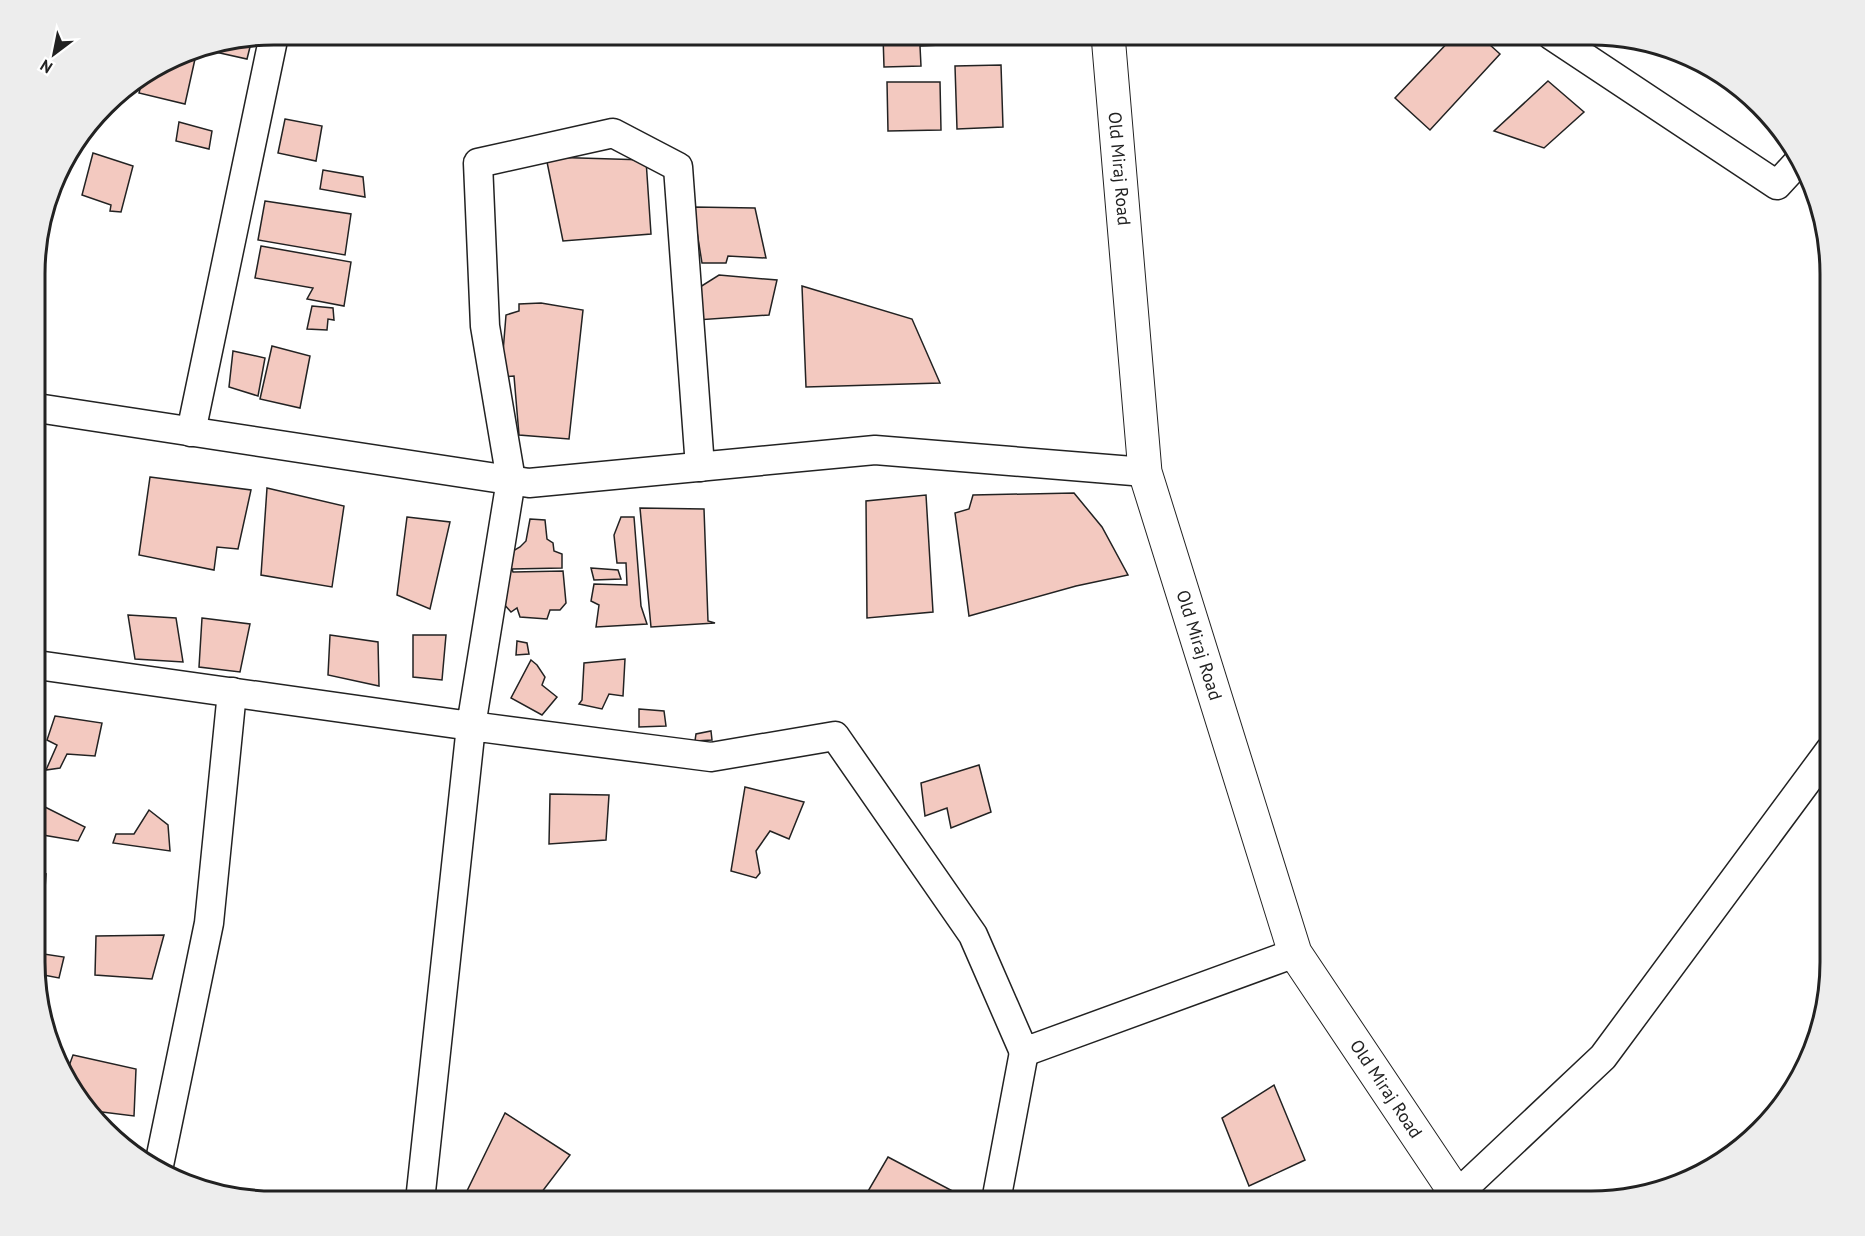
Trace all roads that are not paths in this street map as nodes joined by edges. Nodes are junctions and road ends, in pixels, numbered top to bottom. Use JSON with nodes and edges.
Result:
{"nodes":[{"id":1,"x":272,"y":45,"type":"edge"},
{"id":2,"x":1109,"y":45,"type":"edge"},
{"id":3,"x":1568,"y":45,"type":"edge"},
{"id":4,"x":1793,"y":167,"type":"edge"},
{"id":5,"x":45,"y":409,"type":"edge"},
{"id":6,"x":191,"y":432,"type":"junction"},
{"id":7,"x":700,"y":467,"type":"junction"},
{"id":8,"x":1146,"y":472,"type":"junction"},
{"id":9,"x":511,"y":480,"type":"junction"},
{"id":10,"x":45,"y":666,"type":"edge"},
{"id":11,"x":232,"y":692,"type":"junction"},
{"id":12,"x":471,"y":726,"type":"junction"},
{"id":13,"x":1820,"y":764,"type":"edge"},
{"id":14,"x":1295,"y":953,"type":"junction"},
{"id":15,"x":1024,"y":1052,"type":"junction"},
{"id":16,"x":160,"y":1160,"type":"edge"},
{"id":17,"x":421,"y":1191,"type":"edge"},
{"id":18,"x":998,"y":1191,"type":"edge"},
{"id":19,"x":1451,"y":1191,"type":"edge"},
{"id":20,"x":1464,"y":1191,"type":"edge"}],
"edges":[{"from":1,"to":6,"type":"street"},
{"from":2,"to":8,"type":"main road","name":"Old Miraj Road"},
{"from":3,"to":4,"type":"street"},
{"from":5,"to":6,"type":"street"},
{"from":6,"to":9,"type":"street"},
{"from":7,"to":8,"type":"street"},
{"from":7,"to":9,"type":"street"},
{"from":7,"to":9,"type":"street"},
{"from":8,"to":14,"type":"main road","name":"Old Miraj Road"},
{"from":9,"to":12,"type":"street"},
{"from":10,"to":11,"type":"street"},
{"from":11,"to":12,"type":"street"},
{"from":11,"to":16,"type":"street"},
{"from":12,"to":15,"type":"street"},
{"from":12,"to":17,"type":"street"},
{"from":13,"to":20,"type":"street"},
{"from":14,"to":15,"type":"street"},
{"from":14,"to":19,"type":"main road","name":"Old Miraj Road"},
{"from":15,"to":18,"type":"street"}]}
